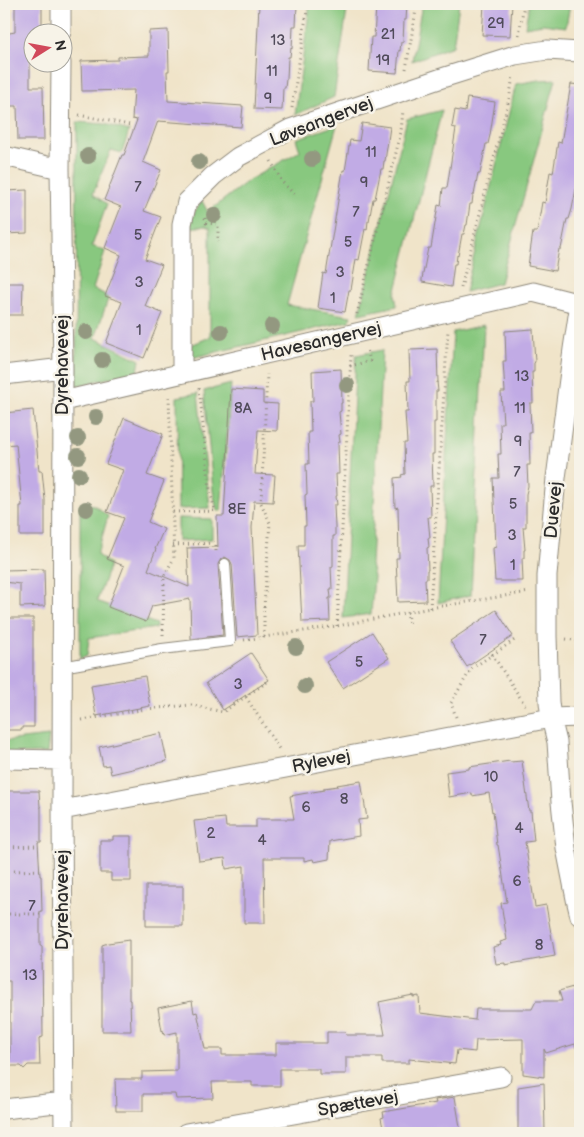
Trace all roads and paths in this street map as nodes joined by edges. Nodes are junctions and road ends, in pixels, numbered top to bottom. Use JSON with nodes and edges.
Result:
{"nodes":[{"id":1,"x":61,"y":4,"type":"edge"},
{"id":2,"x":308,"y":4,"type":"edge"},
{"id":3,"x":61,"y":22,"type":"edge"},
{"id":4,"x":580,"y":52,"type":"edge"},
{"id":5,"x":61,"y":72,"type":"edge"},
{"id":6,"x":61,"y":115,"type":"junction"},
{"id":7,"x":130,"y":125,"type":"dead end"},
{"id":8,"x":290,"y":129,"type":"junction"},
{"id":9,"x":261,"y":144,"type":"junction"},
{"id":10,"x":4,"y":156,"type":"edge"},
{"id":11,"x":60,"y":169,"type":"junction"},
{"id":12,"x":295,"y":195,"type":"dead end"},
{"id":13,"x":192,"y":197,"type":"junction"},
{"id":14,"x":218,"y":242,"type":"dead end"},
{"id":15,"x":580,"y":303,"type":"edge"},
{"id":16,"x":268,"y":353,"type":"junction"},
{"id":17,"x":370,"y":360,"type":"dead end"},
{"id":18,"x":350,"y":366,"type":"dead end"},
{"id":19,"x":63,"y":368,"type":"junction"},
{"id":20,"x":183,"y":373,"type":"junction"},
{"id":21,"x":4,"y":375,"type":"edge"},
{"id":22,"x":63,"y":401,"type":"junction"},
{"id":23,"x":573,"y":403,"type":"edge"},
{"id":24,"x":172,"y":512,"type":"junction"},
{"id":25,"x":173,"y":545,"type":"junction"},
{"id":26,"x":224,"y":564,"type":"joint"},
{"id":27,"x":547,"y":590,"type":"junction"},
{"id":28,"x":407,"y":612,"type":"junction"},
{"id":29,"x":409,"y":626,"type":"dead end"},
{"id":30,"x":264,"y":638,"type":"junction"},
{"id":31,"x":516,"y":639,"type":"dead end"},
{"id":32,"x":230,"y":641,"type":"junction"},
{"id":33,"x":162,"y":648,"type":"junction"},
{"id":34,"x":492,"y":654,"type":"junction"},
{"id":35,"x":62,"y":667,"type":"junction"},
{"id":36,"x":270,"y":680,"type":"dead end"},
{"id":37,"x":246,"y":697,"type":"junction"},
{"id":38,"x":580,"y":717,"type":"edge"},
{"id":39,"x":551,"y":718,"type":"junction"},
{"id":40,"x":527,"y":723,"type":"junction"},
{"id":41,"x":62,"y":724,"type":"junction"},
{"id":42,"x":462,"y":735,"type":"junction"},
{"id":43,"x":4,"y":759,"type":"edge"},
{"id":44,"x":62,"y":760,"type":"junction"},
{"id":45,"x":289,"y":767,"type":"junction"},
{"id":46,"x":62,"y":810,"type":"junction"},
{"id":47,"x":38,"y":846,"type":"dead end"},
{"id":48,"x":4,"y":847,"type":"edge"},
{"id":49,"x":14,"y":871,"type":"dead end"},
{"id":50,"x":44,"y":879,"type":"dead end"},
{"id":51,"x":45,"y":905,"type":"dead end"},
{"id":52,"x":4,"y":914,"type":"edge"},
{"id":53,"x":580,"y":916,"type":"edge"},
{"id":54,"x":501,"y":1078,"type":"dead end"},
{"id":55,"x":64,"y":1102,"type":"junction"},
{"id":56,"x":4,"y":1109,"type":"edge"},
{"id":57,"x":64,"y":1133,"type":"edge"},
{"id":58,"x":186,"y":1133,"type":"edge"}],
"edges":[{"from":1,"to":3,"type":"street"},
{"from":2,"to":8,"type":"path"},
{"from":4,"to":8,"type":"street","name":"Løvsangervej"},
{"from":5,"to":6,"type":"street","name":"Dyrehavevej"},
{"from":6,"to":7,"type":"path"},
{"from":6,"to":11,"type":"street","name":"Dyrehavevej"},
{"from":8,"to":9,"type":"street","name":"Løvsangervej"},
{"from":9,"to":12,"type":"path"},
{"from":9,"to":13,"type":"street","name":"Løvsangervej"},
{"from":10,"to":11,"type":"street"},
{"from":11,"to":19,"type":"street","name":"Dyrehavevej"},
{"from":13,"to":14,"type":"path"},
{"from":13,"to":20,"type":"street","name":"Løvsangervej"},
{"from":15,"to":16,"type":"street","name":"Havesangervej"},
{"from":15,"to":23,"type":"street","name":"Duevej"},
{"from":16,"to":20,"type":"street","name":"Havesangervej"},
{"from":16,"to":30,"type":"path"},
{"from":17,"to":18,"type":"path"},
{"from":19,"to":21,"type":"street"},
{"from":19,"to":22,"type":"street","name":"Dyrehavevej"},
{"from":20,"to":22,"type":"street","name":"Havesangervej"},
{"from":20,"to":24,"type":"path"},
{"from":20,"to":24,"type":"path"},
{"from":22,"to":35,"type":"street","name":"Dyrehavevej"},
{"from":23,"to":27,"type":"street","name":"Duevej"},
{"from":24,"to":25,"type":"path"},
{"from":25,"to":26,"type":"path"},
{"from":25,"to":33,"type":"path"},
{"from":26,"to":32,"type":"lane"},
{"from":27,"to":28,"type":"path"},
{"from":27,"to":39,"type":"street","name":"Duevej"},
{"from":28,"to":29,"type":"path"},
{"from":28,"to":30,"type":"path"},
{"from":30,"to":32,"type":"path"},
{"from":31,"to":34,"type":"path"},
{"from":32,"to":33,"type":"lane"},
{"from":33,"to":35,"type":"lane"},
{"from":34,"to":40,"type":"path"},
{"from":34,"to":42,"type":"path"},
{"from":35,"to":41,"type":"street","name":"Dyrehavevej"},
{"from":36,"to":37,"type":"path"},
{"from":37,"to":41,"type":"path"},
{"from":37,"to":45,"type":"path"},
{"from":38,"to":39,"type":"street","name":"Rylevej"},
{"from":39,"to":40,"type":"street","name":"Rylevej"},
{"from":39,"to":53,"type":"street","name":"Duevej"},
{"from":40,"to":42,"type":"street","name":"Rylevej"},
{"from":41,"to":44,"type":"street","name":"Dyrehavevej"},
{"from":42,"to":45,"type":"street","name":"Rylevej"},
{"from":43,"to":44,"type":"street"},
{"from":44,"to":46,"type":"street","name":"Dyrehavevej"},
{"from":45,"to":46,"type":"street","name":"Rylevej"},
{"from":46,"to":55,"type":"street","name":"Dyrehavevej"},
{"from":47,"to":48,"type":"path"},
{"from":49,"to":50,"type":"path"},
{"from":51,"to":52,"type":"path"},
{"from":54,"to":58,"type":"street","name":"Spættevej"},
{"from":55,"to":56,"type":"street"},
{"from":55,"to":57,"type":"street","name":"Dyrehavevej"}]}
